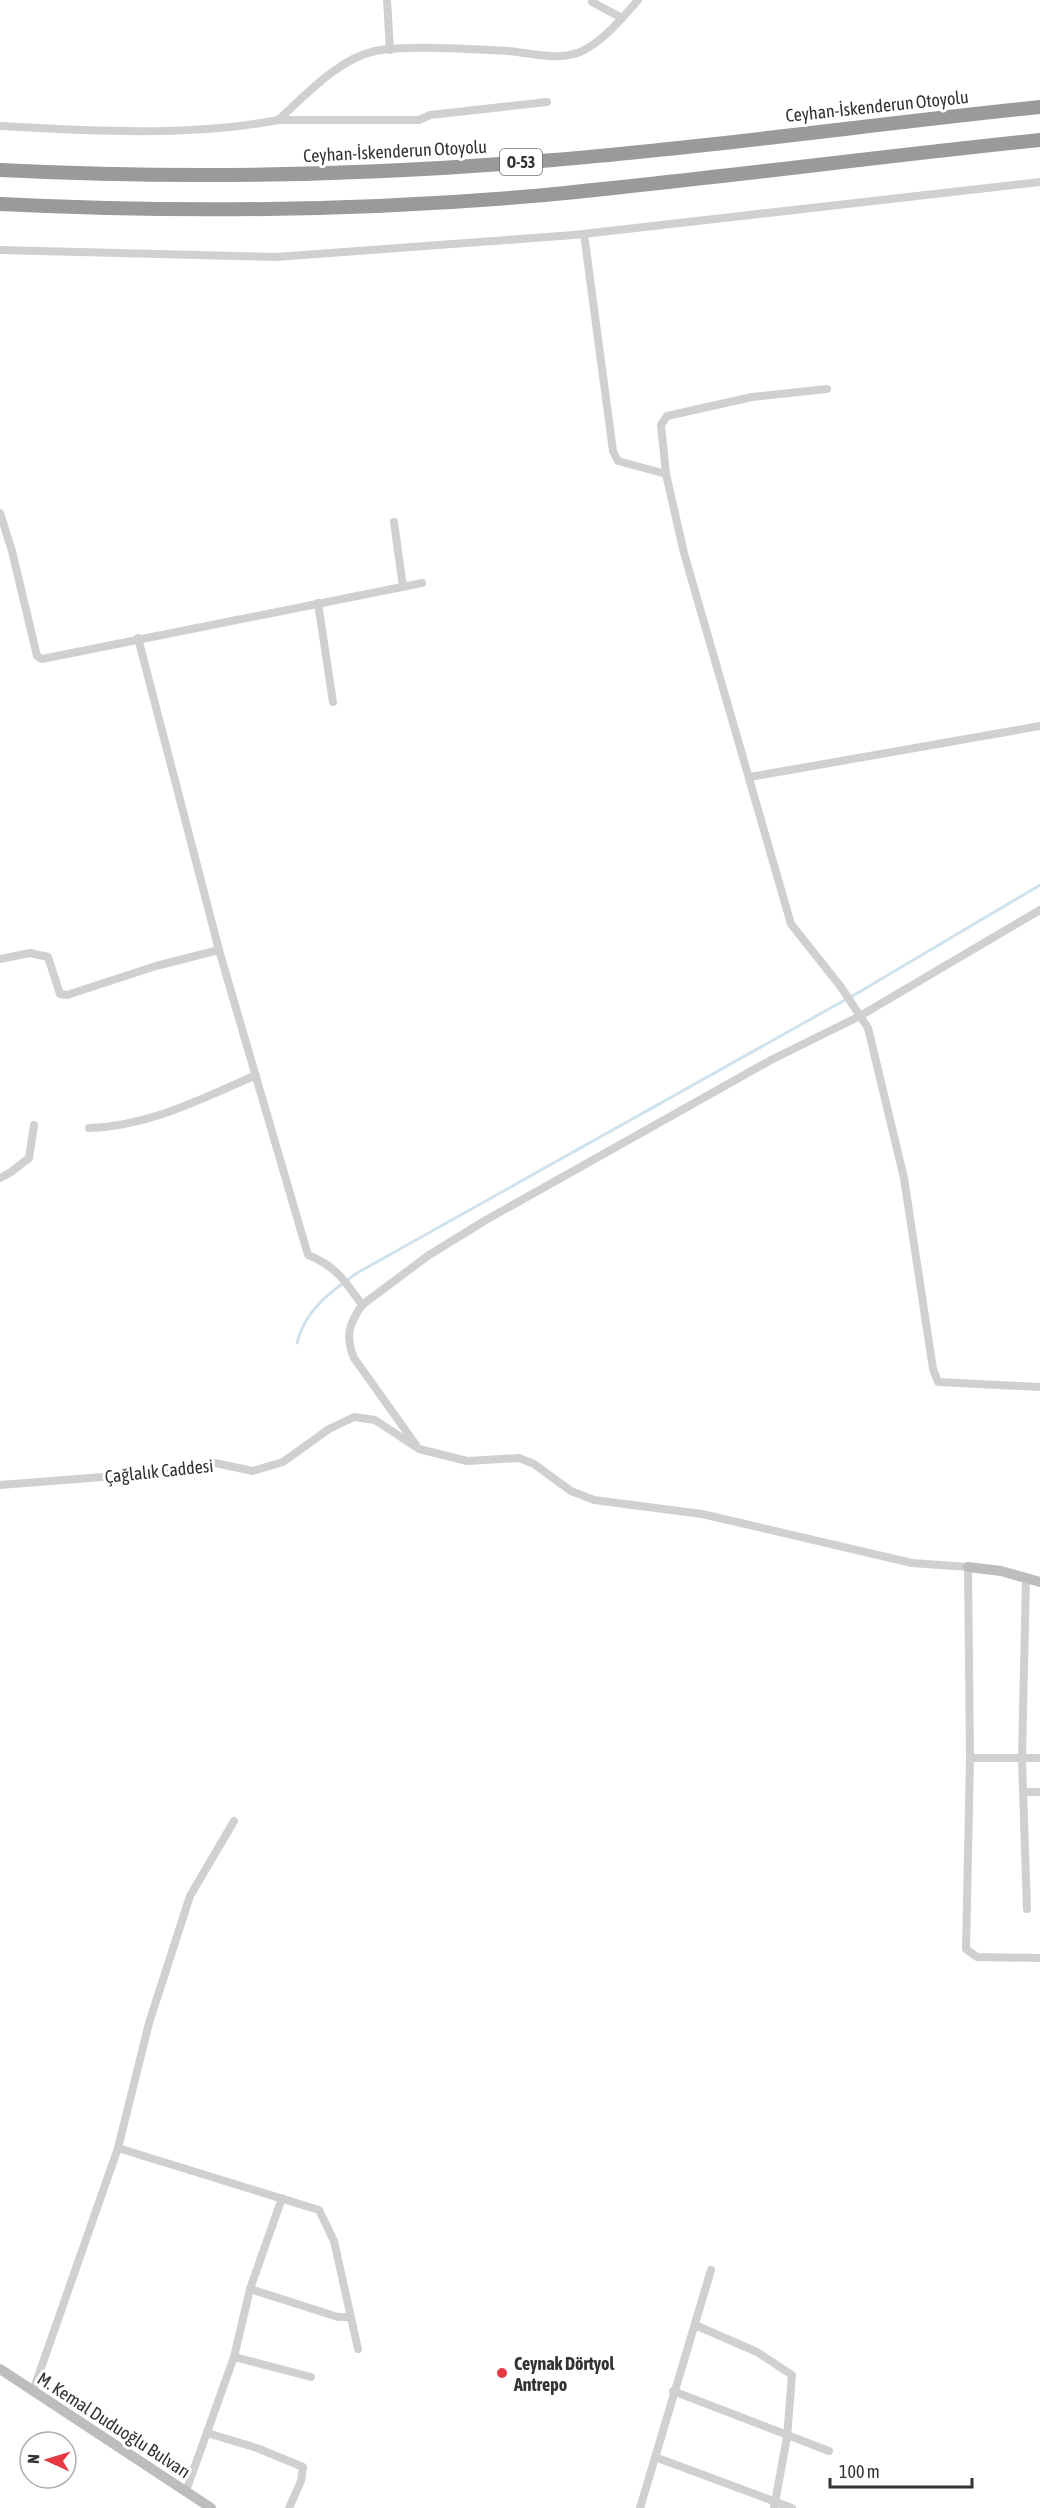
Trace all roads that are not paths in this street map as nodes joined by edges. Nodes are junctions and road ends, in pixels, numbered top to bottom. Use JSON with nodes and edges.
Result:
{"nodes":[{"id":1,"x":387,"y":0,"type":"edge"},
{"id":2,"x":638,"y":0,"type":"edge"},
{"id":3,"x":592,"y":2,"type":"dead end"},
{"id":4,"x":622,"y":18,"type":"junction"},
{"id":5,"x":390,"y":50,"type":"junction"},
{"id":6,"x":547,"y":102,"type":"dead end"},
{"id":7,"x":1040,"y":107,"type":"edge"},
{"id":8,"x":278,"y":120,"type":"junction"},
{"id":9,"x":0,"y":126,"type":"edge"},
{"id":10,"x":1040,"y":140,"type":"edge"},
{"id":11,"x":0,"y":170,"type":"edge"},
{"id":12,"x":1040,"y":182,"type":"edge"},
{"id":13,"x":0,"y":204,"type":"edge"},
{"id":14,"x":585,"y":234,"type":"junction"},
{"id":15,"x":0,"y":250,"type":"edge"},
{"id":16,"x":827,"y":390,"type":"dead end"},
{"id":17,"x":666,"y":474,"type":"junction"},
{"id":18,"x":0,"y":513,"type":"edge"},
{"id":19,"x":394,"y":522,"type":"dead end"},
{"id":20,"x":422,"y":583,"type":"dead end"},
{"id":21,"x":403,"y":587,"type":"junction"},
{"id":22,"x":318,"y":603,"type":"junction"},
{"id":23,"x":138,"y":638,"type":"junction"},
{"id":24,"x":333,"y":702,"type":"dead end"},
{"id":25,"x":1040,"y":726,"type":"edge"},
{"id":26,"x":750,"y":777,"type":"junction"},
{"id":27,"x":1040,"y":910,"type":"edge"},
{"id":28,"x":219,"y":950,"type":"junction"},
{"id":29,"x":0,"y":960,"type":"edge"},
{"id":30,"x":858,"y":1012,"type":"junction"},
{"id":31,"x":256,"y":1075,"type":"junction"},
{"id":32,"x":34,"y":1125,"type":"dead end"},
{"id":33,"x":89,"y":1128,"type":"dead end"},
{"id":34,"x":0,"y":1178,"type":"edge"},
{"id":35,"x":362,"y":1305,"type":"junction"},
{"id":36,"x":1040,"y":1388,"type":"edge"},
{"id":37,"x":419,"y":1449,"type":"junction"},
{"id":38,"x":0,"y":1485,"type":"edge"},
{"id":39,"x":968,"y":1567,"type":"junction"},
{"id":40,"x":1026,"y":1578,"type":"junction"},
{"id":41,"x":1040,"y":1582,"type":"edge"},
{"id":42,"x":970,"y":1758,"type":"junction"},
{"id":43,"x":1040,"y":1758,"type":"edge"},
{"id":44,"x":1022,"y":1759,"type":"junction"},
{"id":45,"x":1023,"y":1792,"type":"junction"},
{"id":46,"x":1040,"y":1792,"type":"edge"},
{"id":47,"x":234,"y":1821,"type":"dead end"},
{"id":48,"x":1027,"y":1909,"type":"dead end"},
{"id":49,"x":1040,"y":1958,"type":"edge"},
{"id":50,"x":118,"y":2148,"type":"junction"},
{"id":51,"x":282,"y":2198,"type":"junction"},
{"id":52,"x":711,"y":2270,"type":"dead end"},
{"id":53,"x":249,"y":2289,"type":"junction"},
{"id":54,"x":350,"y":2317,"type":"junction"},
{"id":55,"x":695,"y":2325,"type":"junction"},
{"id":56,"x":358,"y":2349,"type":"dead end"},
{"id":57,"x":234,"y":2357,"type":"junction"},
{"id":58,"x":0,"y":2369,"type":"edge"},
{"id":59,"x":311,"y":2377,"type":"dead end"},
{"id":60,"x":33,"y":2391,"type":"junction"},
{"id":61,"x":673,"y":2391,"type":"junction"},
{"id":62,"x":207,"y":2433,"type":"junction"},
{"id":63,"x":787,"y":2437,"type":"junction"},
{"id":64,"x":829,"y":2451,"type":"dead end"},
{"id":65,"x":655,"y":2457,"type":"junction"},
{"id":66,"x":186,"y":2491,"type":"junction"},
{"id":67,"x":775,"y":2505,"type":"edge"},
{"id":68,"x":211,"y":2508,"type":"edge"},
{"id":69,"x":289,"y":2508,"type":"edge"},
{"id":70,"x":640,"y":2508,"type":"edge"},
{"id":71,"x":792,"y":2508,"type":"edge"}],
"edges":[{"from":1,"to":5,"type":"street"},
{"from":2,"to":4,"type":"street"},
{"from":3,"to":4,"type":"street"},
{"from":4,"to":5,"type":"street"},
{"from":5,"to":8,"type":"street"},
{"from":6,"to":8,"type":"street"},
{"from":7,"to":11,"type":"highway","name":"Ceyhan-İskenderun Otoyolu","number":"O-53"},
{"from":8,"to":9,"type":"street"},
{"from":10,"to":13,"type":"highway","number":"O-53"},
{"from":12,"to":14,"type":"street"},
{"from":14,"to":15,"type":"street"},
{"from":14,"to":17,"type":"street"},
{"from":16,"to":17,"type":"street"},
{"from":17,"to":26,"type":"street"},
{"from":18,"to":23,"type":"street"},
{"from":19,"to":21,"type":"street"},
{"from":20,"to":21,"type":"street"},
{"from":21,"to":22,"type":"street"},
{"from":22,"to":23,"type":"street"},
{"from":22,"to":24,"type":"street"},
{"from":23,"to":28,"type":"street"},
{"from":25,"to":26,"type":"street"},
{"from":26,"to":30,"type":"street"},
{"from":27,"to":30,"type":"street"},
{"from":28,"to":29,"type":"street"},
{"from":28,"to":31,"type":"street"},
{"from":30,"to":35,"type":"street"},
{"from":30,"to":36,"type":"street"},
{"from":31,"to":33,"type":"street"},
{"from":31,"to":35,"type":"street"},
{"from":32,"to":34,"type":"street"},
{"from":35,"to":37,"type":"street"},
{"from":37,"to":38,"type":"street","name":"Çağlalık Caddesi"},
{"from":37,"to":39,"type":"street"},
{"from":39,"to":40,"type":"street"},
{"from":39,"to":42,"type":"street"},
{"from":40,"to":41,"type":"street"},
{"from":40,"to":44,"type":"street"},
{"from":42,"to":44,"type":"street"},
{"from":42,"to":49,"type":"street"},
{"from":43,"to":44,"type":"street"},
{"from":44,"to":45,"type":"street"},
{"from":45,"to":46,"type":"street"},
{"from":45,"to":48,"type":"street"},
{"from":47,"to":50,"type":"street"},
{"from":50,"to":51,"type":"street"},
{"from":50,"to":60,"type":"street"},
{"from":51,"to":53,"type":"street"},
{"from":51,"to":54,"type":"street"},
{"from":52,"to":55,"type":"street"},
{"from":53,"to":54,"type":"street"},
{"from":53,"to":57,"type":"street"},
{"from":54,"to":56,"type":"street"},
{"from":55,"to":61,"type":"street"},
{"from":55,"to":63,"type":"street"},
{"from":57,"to":59,"type":"street"},
{"from":57,"to":62,"type":"street"},
{"from":58,"to":60,"type":"street","name":"M. Kemal Duduoğlu Bulvarı"},
{"from":60,"to":66,"type":"street","name":"M. Kemal Duduoğlu Bulvarı"},
{"from":61,"to":63,"type":"street"},
{"from":61,"to":65,"type":"street"},
{"from":62,"to":66,"type":"street"},
{"from":62,"to":69,"type":"street"},
{"from":63,"to":64,"type":"street"},
{"from":63,"to":67,"type":"street"},
{"from":65,"to":67,"type":"street"},
{"from":65,"to":70,"type":"street"},
{"from":66,"to":68,"type":"street","name":"M. Kemal Duduoğlu Bulvarı"},
{"from":67,"to":71,"type":"street"}]}
